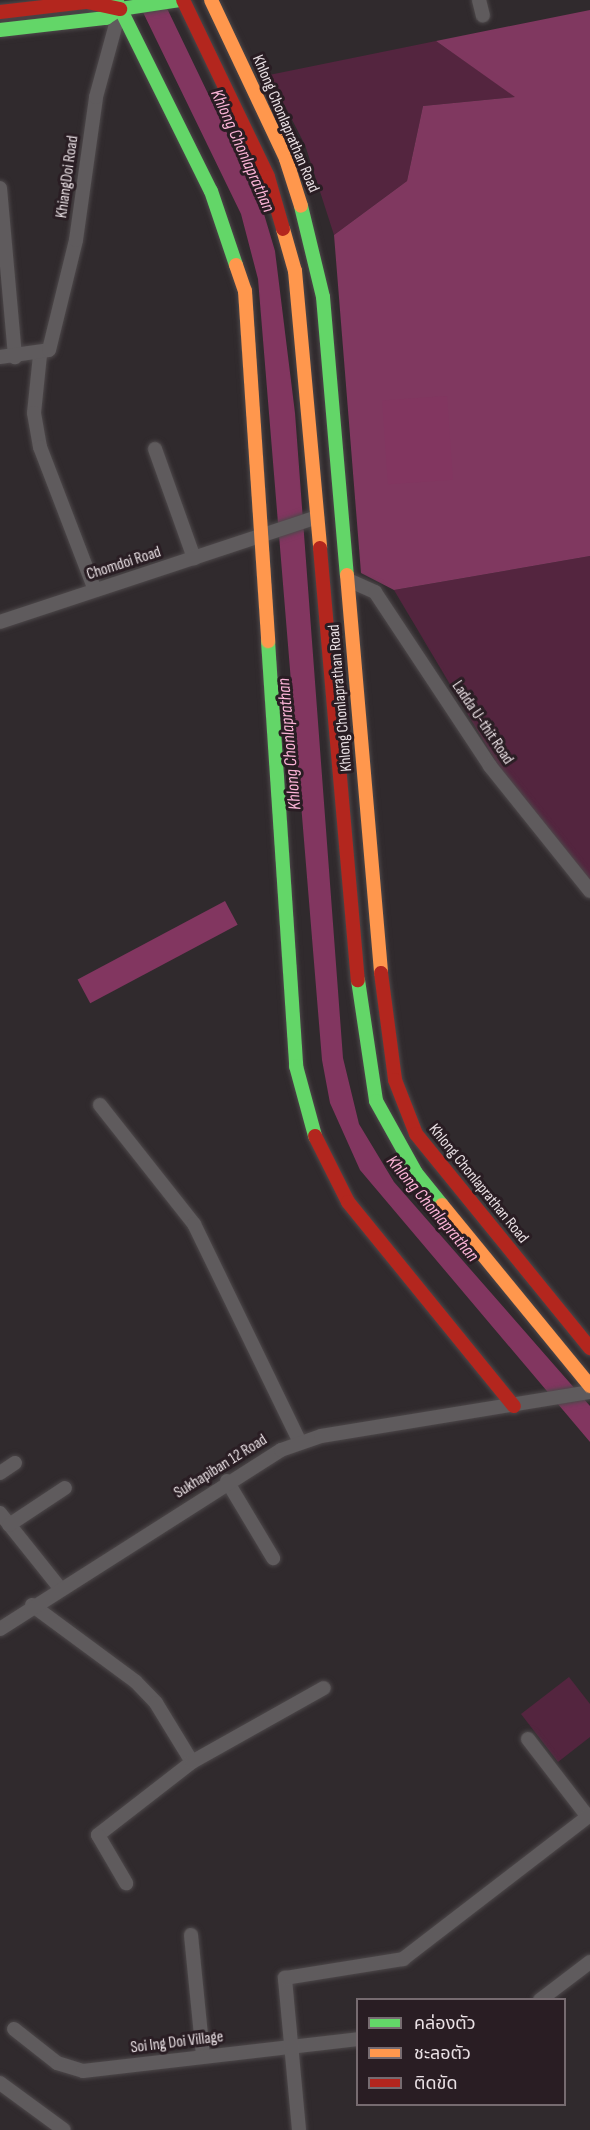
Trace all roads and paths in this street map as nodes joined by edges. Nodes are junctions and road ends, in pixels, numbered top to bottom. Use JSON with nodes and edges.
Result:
{"nodes":[{"id":1,"x":182,"y":0,"type":"edge"},
{"id":2,"x":211,"y":0,"type":"edge"},
{"id":3,"x":479,"y":0,"type":"edge"},
{"id":4,"x":69,"y":2,"type":"edge"},
{"id":5,"x":118,"y":4,"type":"edge"},
{"id":6,"x":0,"y":12,"type":"edge"},
{"id":7,"x":483,"y":16,"type":"dead end"},
{"id":8,"x":0,"y":30,"type":"edge"},
{"id":9,"x":0,"y":188,"type":"edge"},
{"id":10,"x":40,"y":355,"type":"junction"},
{"id":11,"x":0,"y":357,"type":"edge"},
{"id":12,"x":15,"y":357,"type":"junction"},
{"id":13,"x":155,"y":449,"type":"dead end"},
{"id":14,"x":317,"y":517,"type":"junction"},
{"id":15,"x":259,"y":537,"type":"junction"},
{"id":16,"x":194,"y":558,"type":"junction"},
{"id":17,"x":348,"y":580,"type":"junction"},
{"id":18,"x":323,"y":583,"type":"junction"},
{"id":19,"x":95,"y":590,"type":"junction"},
{"id":20,"x":0,"y":622,"type":"edge"},
{"id":21,"x":590,"y":891,"type":"edge"},
{"id":22,"x":100,"y":1106,"type":"dead end"},
{"id":23,"x":590,"y":1348,"type":"edge"},
{"id":24,"x":571,"y":1360,"type":"junction"},
{"id":25,"x":590,"y":1378,"type":"edge"},
{"id":26,"x":590,"y":1386,"type":"edge"},
{"id":27,"x":590,"y":1392,"type":"edge"},
{"id":28,"x":520,"y":1404,"type":"junction"},
{"id":29,"x":300,"y":1442,"type":"junction"},
{"id":30,"x":15,"y":1463,"type":"dead end"},
{"id":31,"x":0,"y":1473,"type":"edge"},
{"id":32,"x":227,"y":1481,"type":"junction"},
{"id":33,"x":65,"y":1488,"type":"dead end"},
{"id":34,"x":3,"y":1517,"type":"edge"},
{"id":35,"x":273,"y":1558,"type":"dead end"},
{"id":36,"x":59,"y":1587,"type":"junction"},
{"id":37,"x":32,"y":1605,"type":"junction"},
{"id":38,"x":0,"y":1629,"type":"edge"},
{"id":39,"x":324,"y":1688,"type":"dead end"},
{"id":40,"x":528,"y":1739,"type":"dead end"},
{"id":41,"x":192,"y":1762,"type":"junction"},
{"id":42,"x":589,"y":1816,"type":"edge"},
{"id":43,"x":126,"y":1883,"type":"dead end"},
{"id":44,"x":191,"y":1935,"type":"dead end"},
{"id":45,"x":590,"y":1962,"type":"edge"},
{"id":46,"x":543,"y":1998,"type":"edge"},
{"id":47,"x":14,"y":2029,"type":"dead end"},
{"id":48,"x":356,"y":2039,"type":"edge"},
{"id":49,"x":291,"y":2046,"type":"junction"},
{"id":50,"x":203,"y":2056,"type":"junction"},
{"id":51,"x":0,"y":2083,"type":"edge"},
{"id":52,"x":64,"y":2130,"type":"edge"},
{"id":53,"x":299,"y":2130,"type":"edge"}],
"edges":[{"from":1,"to":5,"type":"main road"},
{"from":1,"to":14,"type":"main road","name":"Khlong Chonlaprathan Road"},
{"from":2,"to":17,"type":"main road","name":"Khlong Chonlaprathan Road"},
{"from":3,"to":7,"type":"street"},
{"from":4,"to":5,"type":"main road"},
{"from":4,"to":6,"type":"main road"},
{"from":5,"to":8,"type":"main road"},
{"from":5,"to":10,"type":"street","name":"KhiangDoi Road"},
{"from":5,"to":15,"type":"main road"},
{"from":9,"to":12,"type":"street"},
{"from":10,"to":12,"type":"street"},
{"from":10,"to":19,"type":"street"},
{"from":11,"to":12,"type":"street"},
{"from":13,"to":16,"type":"street"},
{"from":14,"to":15,"type":"street","name":"Chomdoi Road"},
{"from":14,"to":18,"type":"main road","name":"Khlong Chonlaprathan Road"},
{"from":15,"to":16,"type":"street","name":"Chomdoi Road"},
{"from":15,"to":28,"type":"main road"},
{"from":16,"to":19,"type":"street","name":"Chomdoi Road"},
{"from":17,"to":18,"type":"main road"},
{"from":17,"to":21,"type":"street","name":"Ladda U-thit Road"},
{"from":17,"to":23,"type":"main road","name":"Khlong Chonlaprathan Road"},
{"from":18,"to":24,"type":"main road","name":"Khlong Chonlaprathan Road"},
{"from":19,"to":20,"type":"street","name":"Chomdoi Road"},
{"from":22,"to":29,"type":"street"},
{"from":24,"to":25,"type":"main road"},
{"from":24,"to":26,"type":"main road","name":"Khlong Chonlaprathan Road"},
{"from":27,"to":28,"type":"street","name":"Sukhapiban 12 Road"},
{"from":28,"to":29,"type":"street","name":"Sukhapiban 12 Road"},
{"from":29,"to":32,"type":"street","name":"Sukhapiban 12 Road"},
{"from":30,"to":31,"type":"street"},
{"from":32,"to":35,"type":"street"},
{"from":32,"to":36,"type":"street","name":"Sukhapiban 12 Road"},
{"from":33,"to":34,"type":"street"},
{"from":34,"to":36,"type":"street"},
{"from":36,"to":37,"type":"street","name":"Sukhapiban 12 Road"},
{"from":37,"to":38,"type":"street","name":"Sukhapiban 12 Road"},
{"from":37,"to":41,"type":"street"},
{"from":39,"to":41,"type":"street"},
{"from":40,"to":42,"type":"street"},
{"from":41,"to":43,"type":"street"},
{"from":42,"to":49,"type":"street"},
{"from":44,"to":50,"type":"street"},
{"from":45,"to":46,"type":"street"},
{"from":47,"to":50,"type":"street","name":"Soi Ing Doi Village"},
{"from":48,"to":49,"type":"street","name":"Soi Ing Doi Village"},
{"from":49,"to":50,"type":"street","name":"Soi Ing Doi Village"},
{"from":49,"to":53,"type":"street"},
{"from":51,"to":52,"type":"street"}]}
